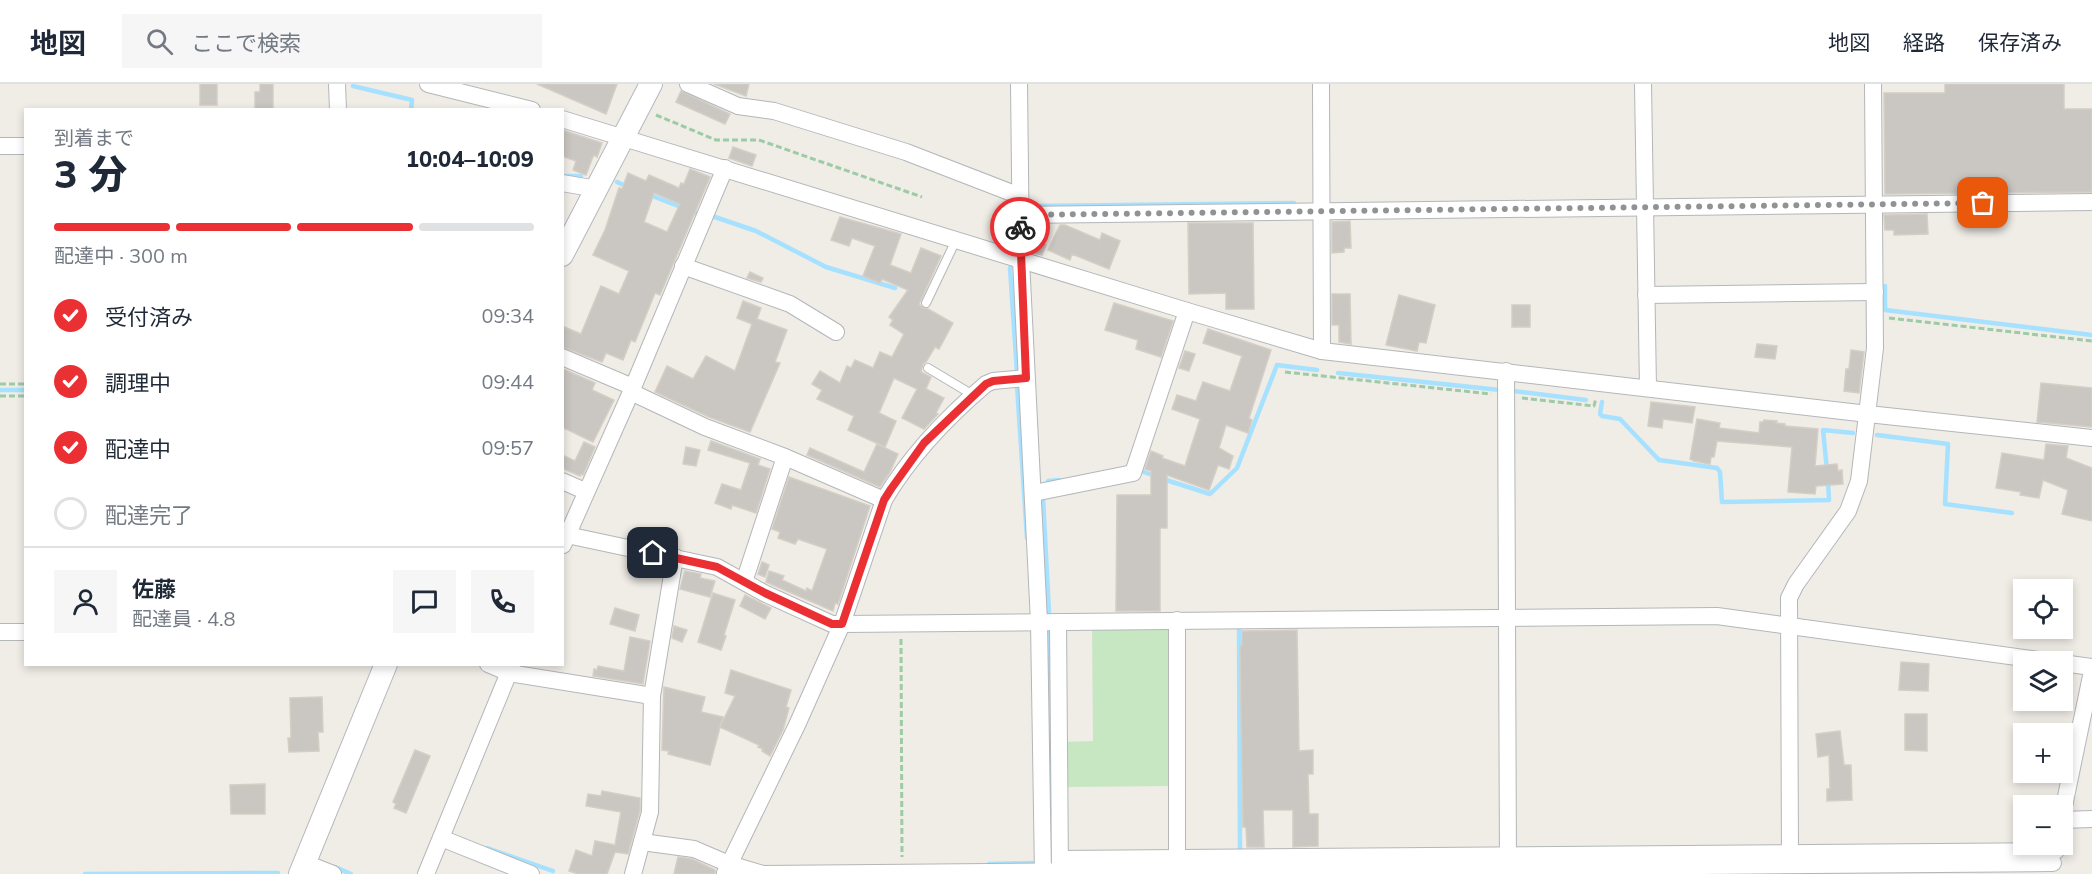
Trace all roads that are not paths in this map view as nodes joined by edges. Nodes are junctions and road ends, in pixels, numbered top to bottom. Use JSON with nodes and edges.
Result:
{"nodes":[{"id":1,"x":338,"y":84,"type":"edge"},
{"id":2,"x":428,"y":84,"type":"edge"},
{"id":3,"x":651,"y":84,"type":"edge"},
{"id":4,"x":688,"y":84,"type":"edge"},
{"id":5,"x":1019,"y":84,"type":"edge"},
{"id":6,"x":1322,"y":84,"type":"edge"},
{"id":7,"x":1643,"y":84,"type":"edge"},
{"id":8,"x":1873,"y":84,"type":"edge"},
{"id":9,"x":338,"y":108,"type":"edge"},
{"id":10,"x":524,"y":108,"type":"edge"},
{"id":11,"x":564,"y":120,"type":"edge"},
{"id":12,"x":623,"y":137,"type":"junction"},
{"id":13,"x":0,"y":146,"type":"edge"},
{"id":14,"x":24,"y":146,"type":"edge"},
{"id":15,"x":725,"y":168,"type":"junction"},
{"id":16,"x":564,"y":183,"type":"edge"},
{"id":17,"x":597,"y":189,"type":"junction"},
{"id":18,"x":1020,"y":196,"type":"junction"},
{"id":19,"x":2092,"y":202,"type":"edge"},
{"id":20,"x":1874,"y":204,"type":"junction"},
{"id":21,"x":1644,"y":208,"type":"junction"},
{"id":22,"x":1322,"y":210,"type":"junction"},
{"id":23,"x":1020,"y":215,"type":"junction"},
{"id":24,"x":956,"y":240,"type":"junction"},
{"id":25,"x":564,"y":251,"type":"edge"},
{"id":26,"x":1020,"y":260,"type":"junction"},
{"id":27,"x":683,"y":266,"type":"junction"},
{"id":28,"x":1875,"y":292,"type":"junction"},
{"id":29,"x":1646,"y":295,"type":"junction"},
{"id":30,"x":926,"y":303,"type":"dead end"},
{"id":31,"x":1187,"y":311,"type":"junction"},
{"id":32,"x":836,"y":332,"type":"dead end"},
{"id":33,"x":1322,"y":351,"type":"junction"},
{"id":34,"x":564,"y":358,"type":"edge"},
{"id":35,"x":928,"y":368,"type":"dead end"},
{"id":36,"x":1506,"y":371,"type":"junction"},
{"id":37,"x":1026,"y":378,"type":"junction"},
{"id":38,"x":1648,"y":387,"type":"junction"},
{"id":39,"x":632,"y":389,"type":"junction"},
{"id":40,"x":973,"y":395,"type":"junction"},
{"id":41,"x":1868,"y":414,"type":"junction"},
{"id":42,"x":2092,"y":438,"type":"edge"},
{"id":43,"x":785,"y":457,"type":"junction"},
{"id":44,"x":564,"y":482,"type":"edge"},
{"id":45,"x":585,"y":491,"type":"junction"},
{"id":46,"x":1034,"y":493,"type":"junction"},
{"id":47,"x":884,"y":500,"type":"junction"},
{"id":48,"x":565,"y":540,"type":"edge"},
{"id":49,"x":675,"y":557,"type":"junction"},
{"id":50,"x":744,"y":582,"type":"junction"},
{"id":51,"x":1506,"y":617,"type":"junction"},
{"id":52,"x":1178,"y":620,"type":"junction"},
{"id":53,"x":1040,"y":622,"type":"junction"},
{"id":54,"x":1058,"y":622,"type":"junction"},
{"id":55,"x":842,"y":624,"type":"junction"},
{"id":56,"x":1788,"y":625,"type":"junction"},
{"id":57,"x":0,"y":632,"type":"edge"},
{"id":58,"x":24,"y":632,"type":"edge"},
{"id":59,"x":2013,"y":656,"type":"edge"},
{"id":60,"x":2073,"y":665,"type":"edge"},
{"id":61,"x":385,"y":666,"type":"edge"},
{"id":62,"x":511,"y":669,"type":"edge"},
{"id":63,"x":2092,"y":669,"type":"edge"},
{"id":64,"x":652,"y":696,"type":"junction"},
{"id":65,"x":2067,"y":795,"type":"edge"},
{"id":66,"x":2073,"y":818,"type":"edge"},
{"id":67,"x":2092,"y":819,"type":"edge"},
{"id":68,"x":441,"y":838,"type":"junction"},
{"id":69,"x":642,"y":842,"type":"junction"},
{"id":70,"x":2054,"y":858,"type":"edge"},
{"id":71,"x":1177,"y":864,"type":"junction"},
{"id":72,"x":1790,"y":864,"type":"edge"},
{"id":73,"x":1508,"y":865,"type":"edge"},
{"id":74,"x":303,"y":868,"type":"edge"},
{"id":75,"x":727,"y":869,"type":"edge"},
{"id":76,"x":1053,"y":870,"type":"edge"},
{"id":77,"x":333,"y":874,"type":"edge"},
{"id":78,"x":426,"y":874,"type":"edge"},
{"id":79,"x":529,"y":874,"type":"edge"},
{"id":80,"x":633,"y":874,"type":"edge"}],
"edges":[{"from":1,"to":9,"type":"street"},
{"from":2,"to":10,"type":"street"},
{"from":3,"to":12,"type":"main road"},
{"from":4,"to":18,"type":"street"},
{"from":5,"to":18,"type":"street"},
{"from":6,"to":22,"type":"street"},
{"from":7,"to":21,"type":"street"},
{"from":8,"to":20,"type":"street"},
{"from":11,"to":12,"type":"street"},
{"from":12,"to":15,"type":"street"},
{"from":12,"to":17,"type":"main road"},
{"from":13,"to":14,"type":"street"},
{"from":15,"to":24,"type":"street"},
{"from":15,"to":27,"type":"street"},
{"from":16,"to":17,"type":"street"},
{"from":17,"to":25,"type":"main road"},
{"from":18,"to":23,"type":"street"},
{"from":19,"to":20,"type":"street"},
{"from":20,"to":21,"type":"street"},
{"from":20,"to":28,"type":"street"},
{"from":21,"to":22,"type":"street"},
{"from":21,"to":29,"type":"street"},
{"from":22,"to":23,"type":"street"},
{"from":22,"to":33,"type":"street"},
{"from":23,"to":26,"type":"street"},
{"from":24,"to":26,"type":"street"},
{"from":24,"to":30,"type":"lane"},
{"from":26,"to":31,"type":"street"},
{"from":26,"to":37,"type":"street"},
{"from":27,"to":32,"type":"street"},
{"from":27,"to":39,"type":"street"},
{"from":28,"to":29,"type":"street"},
{"from":28,"to":41,"type":"street"},
{"from":29,"to":38,"type":"street"},
{"from":31,"to":33,"type":"street"},
{"from":31,"to":46,"type":"street"},
{"from":33,"to":36,"type":"street"},
{"from":34,"to":39,"type":"street"},
{"from":35,"to":40,"type":"lane"},
{"from":36,"to":38,"type":"street"},
{"from":36,"to":51,"type":"street"},
{"from":37,"to":40,"type":"street"},
{"from":37,"to":46,"type":"street"},
{"from":38,"to":41,"type":"street"},
{"from":39,"to":43,"type":"street"},
{"from":39,"to":45,"type":"street"},
{"from":40,"to":47,"type":"street"},
{"from":41,"to":42,"type":"street"},
{"from":41,"to":56,"type":"street"},
{"from":43,"to":47,"type":"street"},
{"from":43,"to":50,"type":"street"},
{"from":44,"to":45,"type":"street"},
{"from":45,"to":48,"type":"street"},
{"from":46,"to":53,"type":"street"},
{"from":47,"to":55,"type":"street"},
{"from":48,"to":49,"type":"street"},
{"from":49,"to":50,"type":"street"},
{"from":49,"to":64,"type":"street"},
{"from":50,"to":55,"type":"street"},
{"from":51,"to":52,"type":"street"},
{"from":51,"to":56,"type":"street"},
{"from":51,"to":73,"type":"street"},
{"from":52,"to":54,"type":"street"},
{"from":52,"to":71,"type":"street"},
{"from":53,"to":54,"type":"street"},
{"from":53,"to":55,"type":"street"},
{"from":53,"to":76,"type":"street"},
{"from":54,"to":76,"type":"street"},
{"from":55,"to":75,"type":"street"},
{"from":56,"to":59,"type":"street"},
{"from":56,"to":72,"type":"street"},
{"from":57,"to":58,"type":"street"},
{"from":60,"to":63,"type":"street"},
{"from":61,"to":74,"type":"main road"},
{"from":62,"to":64,"type":"street"},
{"from":62,"to":68,"type":"street"},
{"from":63,"to":65,"type":"street"},
{"from":64,"to":69,"type":"street"},
{"from":66,"to":67,"type":"street"},
{"from":68,"to":78,"type":"street"},
{"from":68,"to":79,"type":"street"},
{"from":69,"to":75,"type":"street"},
{"from":69,"to":80,"type":"street"},
{"from":70,"to":72,"type":"street"},
{"from":71,"to":73,"type":"street"},
{"from":71,"to":76,"type":"street"},
{"from":72,"to":73,"type":"street"},
{"from":74,"to":77,"type":"street"},
{"from":75,"to":76,"type":"street"}]}
